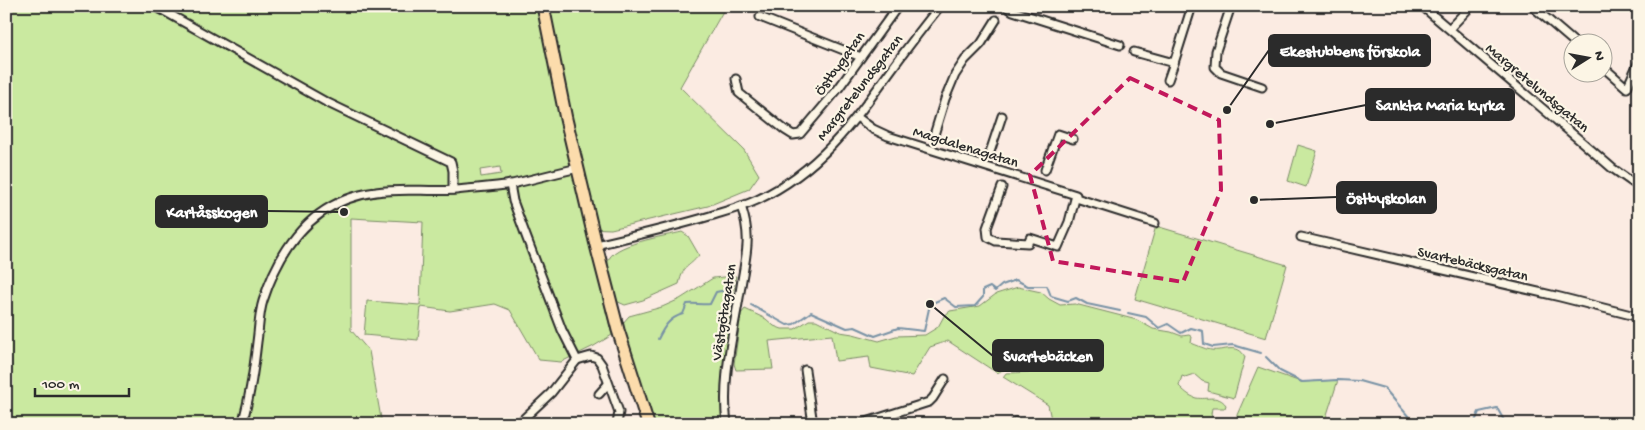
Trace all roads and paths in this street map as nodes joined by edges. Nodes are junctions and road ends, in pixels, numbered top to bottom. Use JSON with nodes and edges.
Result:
{"nodes":[{"id":1,"x":152,"y":6,"type":"edge"},
{"id":2,"x":543,"y":6,"type":"edge"},
{"id":3,"x":898,"y":6,"type":"edge"},
{"id":4,"x":940,"y":6,"type":"edge"},
{"id":5,"x":1005,"y":6,"type":"edge"},
{"id":6,"x":1192,"y":6,"type":"edge"},
{"id":7,"x":1231,"y":6,"type":"edge"},
{"id":8,"x":1422,"y":6,"type":"edge"},
{"id":9,"x":1471,"y":6,"type":"edge"},
{"id":10,"x":1532,"y":6,"type":"edge"},
{"id":11,"x":760,"y":17,"type":"dead end"},
{"id":12,"x":996,"y":20,"type":"dead end"},
{"id":13,"x":1450,"y":28,"type":"junction"},
{"id":14,"x":1562,"y":32,"type":"edge"},
{"id":15,"x":1120,"y":45,"type":"dead end"},
{"id":16,"x":1134,"y":52,"type":"dead end"},
{"id":17,"x":861,"y":57,"type":"junction"},
{"id":18,"x":1639,"y":61,"type":"edge"},
{"id":19,"x":1174,"y":63,"type":"junction"},
{"id":20,"x":1612,"y":75,"type":"edge"},
{"id":21,"x":736,"y":79,"type":"dead end"},
{"id":22,"x":1168,"y":80,"type":"dead end"},
{"id":23,"x":1262,"y":87,"type":"dead end"},
{"id":24,"x":857,"y":116,"type":"junction"},
{"id":25,"x":1002,"y":116,"type":"dead end"},
{"id":26,"x":934,"y":135,"type":"dead end"},
{"id":27,"x":1074,"y":139,"type":"dead end"},
{"id":28,"x":990,"y":152,"type":"dead end"},
{"id":29,"x":578,"y":168,"type":"junction"},
{"id":30,"x":1045,"y":170,"type":"dead end"},
{"id":31,"x":510,"y":184,"type":"junction"},
{"id":32,"x":1002,"y":187,"type":"dead end"},
{"id":33,"x":1639,"y":187,"type":"edge"},
{"id":34,"x":453,"y":190,"type":"junction"},
{"id":35,"x":1074,"y":195,"type":"junction"},
{"id":36,"x":741,"y":206,"type":"junction"},
{"id":37,"x":1155,"y":223,"type":"dead end"},
{"id":38,"x":1301,"y":238,"type":"dead end"},
{"id":39,"x":596,"y":245,"type":"junction"},
{"id":40,"x":1639,"y":317,"type":"edge"},
{"id":41,"x":577,"y":360,"type":"junction"},
{"id":42,"x":804,"y":370,"type":"dead end"},
{"id":43,"x":945,"y":379,"type":"dead end"},
{"id":44,"x":608,"y":384,"type":"junction"},
{"id":45,"x":599,"y":394,"type":"dead end"},
{"id":46,"x":242,"y":424,"type":"edge"},
{"id":47,"x":518,"y":424,"type":"edge"},
{"id":48,"x":617,"y":424,"type":"edge"},
{"id":49,"x":648,"y":424,"type":"edge"},
{"id":50,"x":727,"y":424,"type":"edge"},
{"id":51,"x":813,"y":424,"type":"edge"},
{"id":52,"x":860,"y":424,"type":"edge"}],
"edges":[{"from":1,"to":34,"type":"street"},
{"from":2,"to":29,"type":"main road"},
{"from":3,"to":17,"type":"street","name":"Östbygatan"},
{"from":4,"to":24,"type":"street","name":"Margretelundsgatan"},
{"from":5,"to":15,"type":"street"},
{"from":6,"to":19,"type":"street"},
{"from":7,"to":23,"type":"street"},
{"from":8,"to":13,"type":"street","name":"Margretelundsgatan"},
{"from":9,"to":13,"type":"street"},
{"from":10,"to":14,"type":"street"},
{"from":11,"to":17,"type":"street"},
{"from":12,"to":26,"type":"street"},
{"from":13,"to":33,"type":"street","name":"Margretelundsgatan"},
{"from":16,"to":19,"type":"street"},
{"from":17,"to":21,"type":"street","name":"Östbygatan"},
{"from":18,"to":20,"type":"street"},
{"from":19,"to":22,"type":"street"},
{"from":24,"to":35,"type":"street","name":"Magdalenagatan"},
{"from":24,"to":36,"type":"street","name":"Margretelundsgatan"},
{"from":25,"to":28,"type":"street"},
{"from":27,"to":30,"type":"street"},
{"from":29,"to":31,"type":"street"},
{"from":29,"to":39,"type":"main road"},
{"from":31,"to":34,"type":"street"},
{"from":31,"to":41,"type":"street"},
{"from":32,"to":35,"type":"street"},
{"from":34,"to":46,"type":"street"},
{"from":35,"to":37,"type":"street","name":"Magdalenagatan"},
{"from":36,"to":39,"type":"street","name":"Margretelundsgatan"},
{"from":36,"to":50,"type":"street","name":"Västgötagatan"},
{"from":38,"to":40,"type":"street","name":"Svartebäcksgatan"},
{"from":39,"to":49,"type":"main road"},
{"from":41,"to":44,"type":"street"},
{"from":41,"to":47,"type":"street"},
{"from":42,"to":51,"type":"street"},
{"from":43,"to":52,"type":"street"},
{"from":44,"to":45,"type":"street"},
{"from":44,"to":48,"type":"street"}]}
